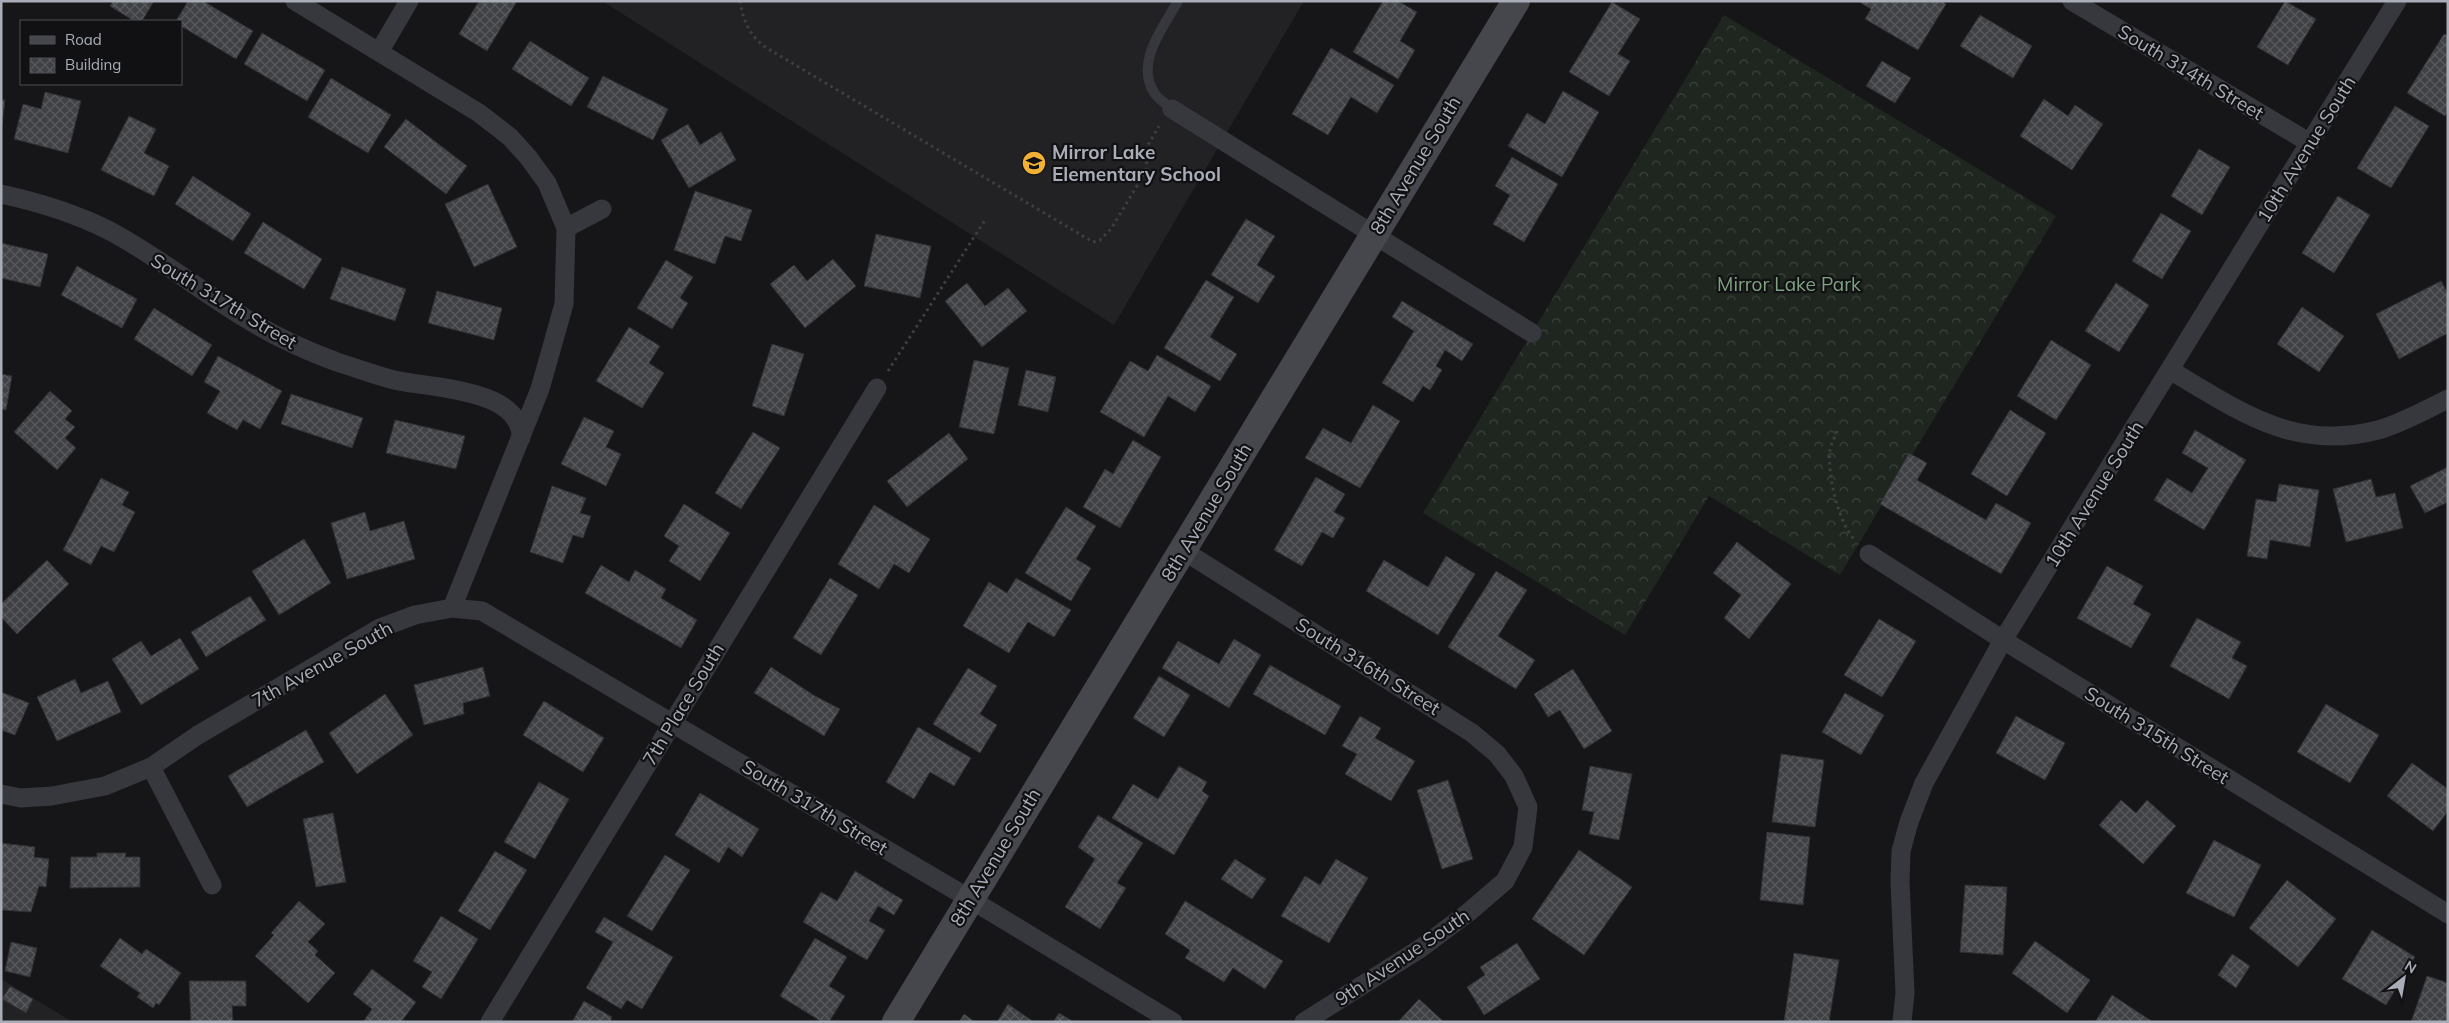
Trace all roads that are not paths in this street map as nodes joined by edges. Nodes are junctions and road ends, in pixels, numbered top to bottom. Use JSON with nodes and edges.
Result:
{"nodes":[{"id":1,"x":294,"y":1,"type":"edge"},
{"id":2,"x":409,"y":1,"type":"edge"},
{"id":3,"x":1178,"y":1,"type":"edge"},
{"id":4,"x":1516,"y":1,"type":"edge"},
{"id":5,"x":2072,"y":1,"type":"edge"},
{"id":6,"x":2398,"y":1,"type":"edge"},
{"id":7,"x":379,"y":52,"type":"junction"},
{"id":8,"x":1171,"y":108,"type":"joint"},
{"id":9,"x":2310,"y":143,"type":"junction"},
{"id":10,"x":1,"y":194,"type":"edge"},
{"id":11,"x":602,"y":209,"type":"dead end"},
{"id":12,"x":566,"y":228,"type":"junction"},
{"id":13,"x":1372,"y":235,"type":"junction"},
{"id":14,"x":1532,"y":333,"type":"dead end"},
{"id":15,"x":2170,"y":370,"type":"junction"},
{"id":16,"x":877,"y":388,"type":"road end"},
{"id":17,"x":2448,"y":399,"type":"edge"},
{"id":18,"x":522,"y":438,"type":"junction"},
{"id":19,"x":1184,"y":551,"type":"junction"},
{"id":20,"x":1869,"y":554,"type":"road end"},
{"id":21,"x":452,"y":608,"type":"junction"},
{"id":22,"x":2003,"y":640,"type":"junction"},
{"id":23,"x":672,"y":722,"type":"junction"},
{"id":24,"x":151,"y":767,"type":"junction"},
{"id":25,"x":1,"y":794,"type":"edge"},
{"id":26,"x":1528,"y":807,"type":"joint"},
{"id":27,"x":212,"y":885,"type":"dead end"},
{"id":28,"x":970,"y":899,"type":"junction"},
{"id":29,"x":2448,"y":914,"type":"edge"},
{"id":30,"x":490,"y":1022,"type":"edge"},
{"id":31,"x":896,"y":1022,"type":"edge"},
{"id":32,"x":1173,"y":1022,"type":"edge"},
{"id":33,"x":1304,"y":1022,"type":"edge"},
{"id":34,"x":1902,"y":1022,"type":"edge"}],
"edges":[{"from":1,"to":7,"type":"street"},
{"from":2,"to":7,"type":"street"},
{"from":3,"to":8,"type":"lane"},
{"from":4,"to":13,"type":"street","name":"8th Avenue South"},
{"from":5,"to":9,"type":"street","name":"South 314th Street"},
{"from":6,"to":9,"type":"street","name":"10th Avenue South"},
{"from":7,"to":12,"type":"street"},
{"from":8,"to":13,"type":"street"},
{"from":9,"to":15,"type":"street","name":"10th Avenue South"},
{"from":10,"to":18,"type":"street","name":"South 317th Street"},
{"from":11,"to":12,"type":"street"},
{"from":12,"to":18,"type":"street"},
{"from":13,"to":14,"type":"street"},
{"from":13,"to":19,"type":"street","name":"8th Avenue South"},
{"from":15,"to":17,"type":"street"},
{"from":15,"to":22,"type":"street","name":"10th Avenue South"},
{"from":16,"to":23,"type":"street","name":"7th Place South"},
{"from":18,"to":21,"type":"street"},
{"from":19,"to":26,"type":"street","name":"South 316th Street"},
{"from":19,"to":28,"type":"street","name":"8th Avenue South"},
{"from":20,"to":22,"type":"street","name":"South 315th Street"},
{"from":21,"to":23,"type":"street","name":"South 317th Street"},
{"from":21,"to":24,"type":"street","name":"7th Avenue South"},
{"from":22,"to":29,"type":"street","name":"South 315th Street"},
{"from":22,"to":34,"type":"street","name":"10th Avenue South"},
{"from":23,"to":28,"type":"street","name":"South 317th Street"},
{"from":23,"to":30,"type":"street","name":"7th Place South"},
{"from":24,"to":25,"type":"street","name":"7th Avenue South"},
{"from":24,"to":27,"type":"street"},
{"from":26,"to":33,"type":"street","name":"9th Avenue South"},
{"from":28,"to":31,"type":"street","name":"8th Avenue South"},
{"from":28,"to":32,"type":"street","name":"South 317th Street"}]}
